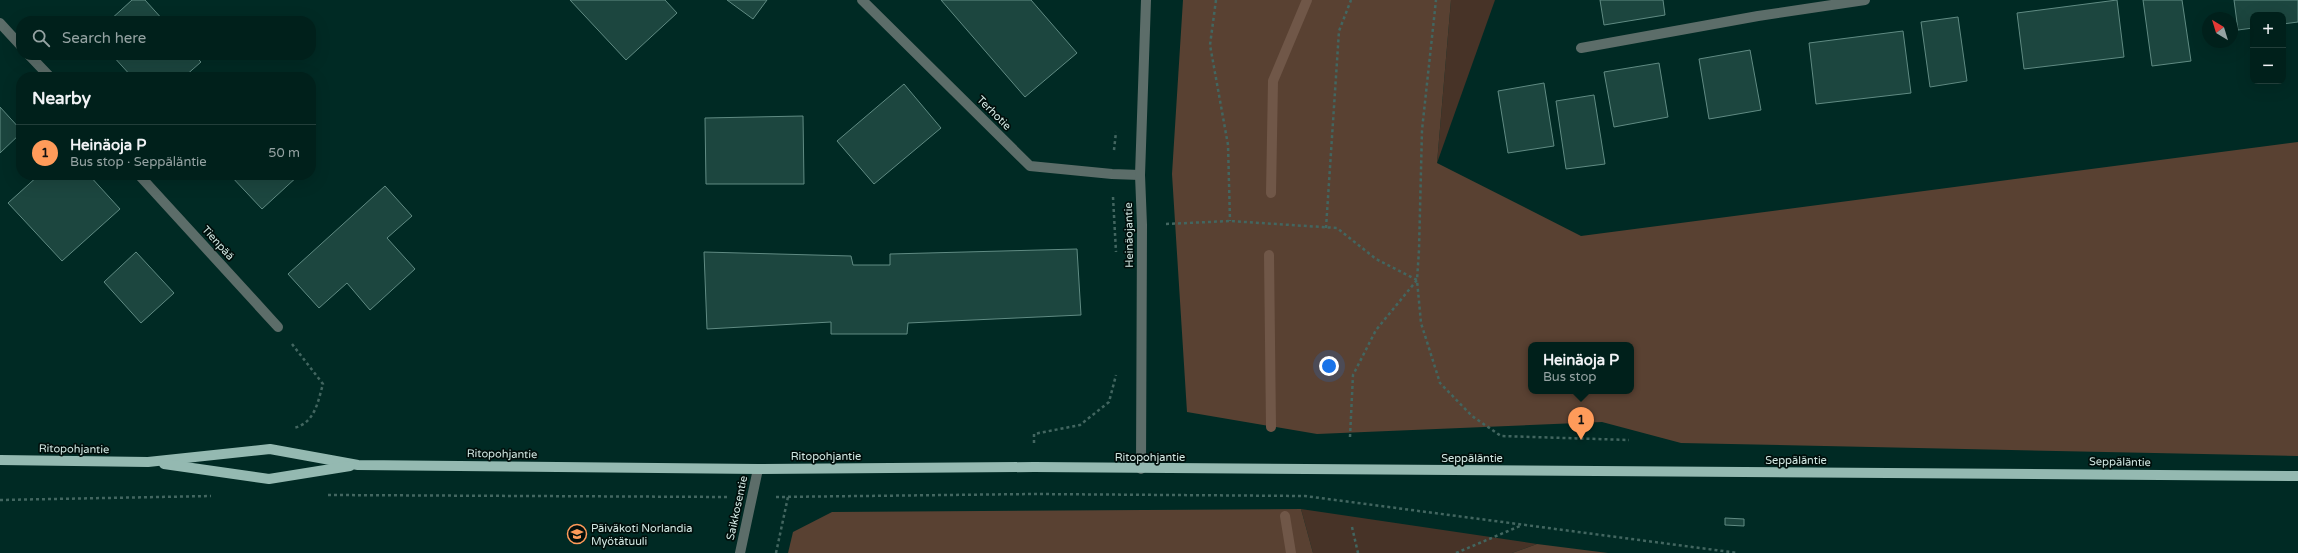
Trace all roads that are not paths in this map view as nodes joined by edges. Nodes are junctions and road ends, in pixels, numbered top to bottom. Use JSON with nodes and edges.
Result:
{"nodes":[{"id":1,"x":862,"y":0,"type":"edge"},
{"id":2,"x":1146,"y":0,"type":"edge"},
{"id":3,"x":1865,"y":0,"type":"edge"},
{"id":4,"x":0,"y":23,"type":"edge"},
{"id":5,"x":16,"y":41,"type":"edge"},
{"id":6,"x":1581,"y":48,"type":"dead end"},
{"id":7,"x":34,"y":60,"type":"edge"},
{"id":8,"x":45,"y":72,"type":"edge"},
{"id":9,"x":1140,"y":174,"type":"junction"},
{"id":10,"x":144,"y":180,"type":"edge"},
{"id":11,"x":278,"y":327,"type":"road end"},
{"id":12,"x":0,"y":460,"type":"edge"},
{"id":13,"x":148,"y":462,"type":"junction"},
{"id":14,"x":358,"y":465,"type":"junction"},
{"id":15,"x":758,"y":469,"type":"junction"},
{"id":16,"x":1141,"y":469,"type":"junction"},
{"id":17,"x":1294,"y":469,"type":"joint"},
{"id":18,"x":2298,"y":476,"type":"edge"},
{"id":19,"x":740,"y":553,"type":"edge"}],
"edges":[{"from":1,"to":9,"type":"street","name":"Terhotie"},
{"from":2,"to":9,"type":"street","name":"Heinäojantie"},
{"from":3,"to":6,"type":"street"},
{"from":4,"to":5,"type":"street"},
{"from":7,"to":8,"type":"street"},
{"from":9,"to":16,"type":"street","name":"Heinäojantie"},
{"from":10,"to":11,"type":"street","name":"Tienpää"},
{"from":12,"to":13,"type":"main road","name":"Ritopohjantie"},
{"from":13,"to":14,"type":"main road","name":"Ritopohjantie"},
{"from":13,"to":14,"type":"main road","name":"Ritopohjantie"},
{"from":14,"to":15,"type":"main road","name":"Ritopohjantie"},
{"from":15,"to":16,"type":"main road","name":"Ritopohjantie"},
{"from":15,"to":19,"type":"street","name":"Saikkosentie"},
{"from":16,"to":17,"type":"main road","name":"Ritopohjantie"},
{"from":17,"to":18,"type":"main road","name":"Seppäläntie"}]}
